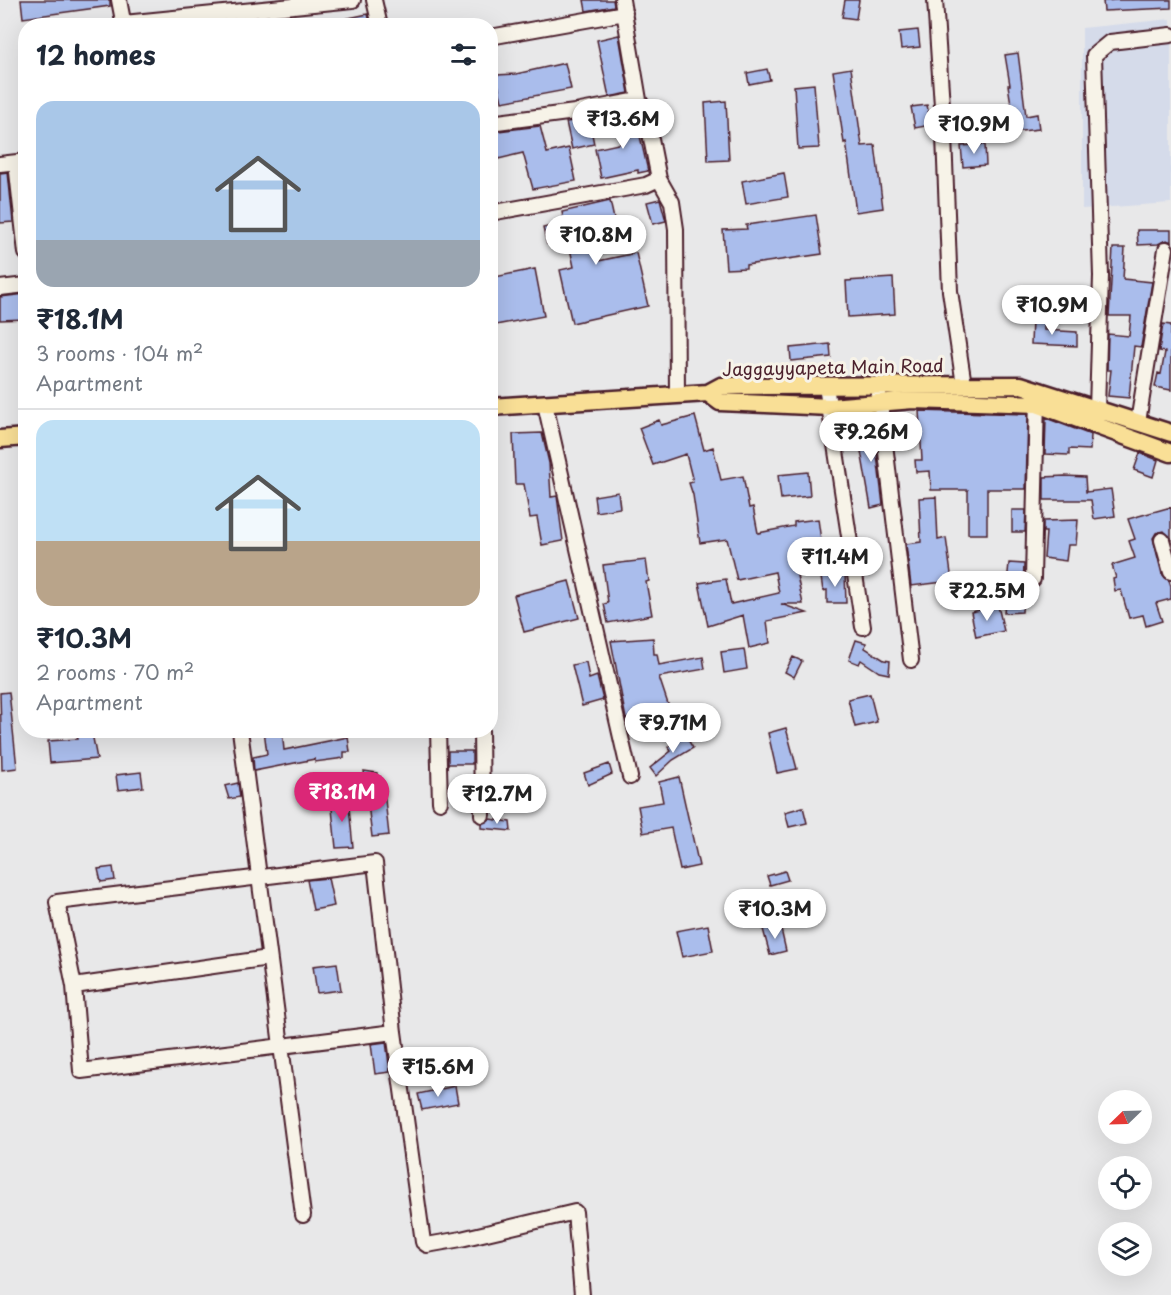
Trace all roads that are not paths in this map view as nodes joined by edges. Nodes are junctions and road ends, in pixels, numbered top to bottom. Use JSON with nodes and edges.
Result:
{"nodes":[{"id":1,"x":119,"y":0,"type":"edge"},
{"id":2,"x":353,"y":0,"type":"edge"},
{"id":3,"x":374,"y":0,"type":"edge"},
{"id":4,"x":935,"y":0,"type":"edge"},
{"id":5,"x":624,"y":7,"type":"edge"},
{"id":6,"x":123,"y":18,"type":"edge"},
{"id":7,"x":236,"y":18,"type":"edge"},
{"id":8,"x":378,"y":18,"type":"edge"},
{"id":9,"x":498,"y":35,"type":"edge"},
{"id":10,"x":1171,"y":35,"type":"edge"},
{"id":11,"x":639,"y":99,"type":"junction"},
{"id":12,"x":498,"y":122,"type":"edge"},
{"id":13,"x":18,"y":162,"type":"edge"},
{"id":14,"x":0,"y":164,"type":"edge"},
{"id":15,"x":659,"y":179,"type":"junction"},
{"id":16,"x":498,"y":212,"type":"edge"},
{"id":17,"x":1166,"y":249,"type":"dead end"},
{"id":18,"x":18,"y":286,"type":"edge"},
{"id":19,"x":0,"y":288,"type":"edge"},
{"id":20,"x":878,"y":385,"type":"junction"},
{"id":21,"x":964,"y":385,"type":"junction"},
{"id":22,"x":826,"y":386,"type":"junction"},
{"id":23,"x":708,"y":393,"type":"junction"},
{"id":24,"x":676,"y":395,"type":"junction"},
{"id":25,"x":1037,"y":397,"type":"junction"},
{"id":26,"x":880,"y":402,"type":"junction"},
{"id":27,"x":545,"y":404,"type":"junction"},
{"id":28,"x":498,"y":407,"type":"edge"},
{"id":29,"x":830,"y":407,"type":"junction"},
{"id":30,"x":1097,"y":409,"type":"junction"},
{"id":31,"x":1137,"y":422,"type":"junction"},
{"id":32,"x":1171,"y":433,"type":"edge"},
{"id":33,"x":18,"y":438,"type":"edge"},
{"id":34,"x":0,"y":439,"type":"edge"},
{"id":35,"x":1171,"y":453,"type":"edge"},
{"id":36,"x":1162,"y":540,"type":"dead end"},
{"id":37,"x":1171,"y":572,"type":"edge"},
{"id":38,"x":1033,"y":579,"type":"dead end"},
{"id":39,"x":863,"y":627,"type":"dead end"},
{"id":40,"x":911,"y":660,"type":"dead end"},
{"id":41,"x":241,"y":738,"type":"edge"},
{"id":42,"x":438,"y":738,"type":"edge"},
{"id":43,"x":481,"y":738,"type":"edge"},
{"id":44,"x":630,"y":777,"type":"dead end"},
{"id":45,"x":440,"y":802,"type":"dead end"},
{"id":46,"x":482,"y":814,"type":"dead end"},
{"id":47,"x":259,"y":876,"type":"junction"},
{"id":48,"x":269,"y":958,"type":"junction"},
{"id":49,"x":74,"y":986,"type":"junction"},
{"id":50,"x":394,"y":1032,"type":"junction"},
{"id":51,"x":281,"y":1046,"type":"junction"},
{"id":52,"x":303,"y":1215,"type":"dead end"},
{"id":53,"x":582,"y":1295,"type":"edge"}],
"edges":[{"from":1,"to":6,"type":"street"},
{"from":2,"to":7,"type":"street"},
{"from":3,"to":8,"type":"street"},
{"from":4,"to":21,"type":"street"},
{"from":5,"to":9,"type":"street"},
{"from":5,"to":11,"type":"street"},
{"from":10,"to":30,"type":"street"},
{"from":11,"to":12,"type":"street"},
{"from":11,"to":15,"type":"street"},
{"from":13,"to":14,"type":"street"},
{"from":15,"to":16,"type":"street"},
{"from":15,"to":24,"type":"street"},
{"from":17,"to":31,"type":"street"},
{"from":18,"to":19,"type":"street"},
{"from":20,"to":21,"type":"main road","name":"Jaggayyapeta Main Road"},
{"from":20,"to":22,"type":"main road","name":"Jaggayyapeta Main Road"},
{"from":20,"to":26,"type":"street"},
{"from":21,"to":25,"type":"main road","name":"Jaggayyapeta Main Road"},
{"from":22,"to":23,"type":"main road","name":"Jaggayyapeta Main Road"},
{"from":22,"to":29,"type":"street"},
{"from":23,"to":24,"type":"main road","name":"Jaggayyapeta Main Road"},
{"from":23,"to":29,"type":"main road"},
{"from":24,"to":27,"type":"main road","name":"Jaggayyapeta Main Road"},
{"from":25,"to":26,"type":"main road"},
{"from":25,"to":30,"type":"main road","name":"Jaggayyapeta Main Road"},
{"from":25,"to":35,"type":"main road"},
{"from":25,"to":38,"type":"street"},
{"from":26,"to":29,"type":"main road"},
{"from":26,"to":40,"type":"street"},
{"from":27,"to":28,"type":"main road","name":"Jaggayyapeta Main Road"},
{"from":27,"to":44,"type":"street"},
{"from":29,"to":39,"type":"street"},
{"from":30,"to":31,"type":"main road","name":"Jaggayyapeta Main Road"},
{"from":31,"to":32,"type":"main road","name":"Jaggayyapeta Main Road"},
{"from":33,"to":34,"type":"main road"},
{"from":36,"to":37,"type":"street"},
{"from":41,"to":47,"type":"street"},
{"from":42,"to":45,"type":"street"},
{"from":43,"to":46,"type":"street"},
{"from":47,"to":48,"type":"street"},
{"from":47,"to":49,"type":"street"},
{"from":47,"to":50,"type":"street"},
{"from":48,"to":49,"type":"street"},
{"from":48,"to":51,"type":"street"},
{"from":49,"to":51,"type":"street"},
{"from":50,"to":51,"type":"street"},
{"from":50,"to":53,"type":"street"},
{"from":51,"to":52,"type":"street"}]}
